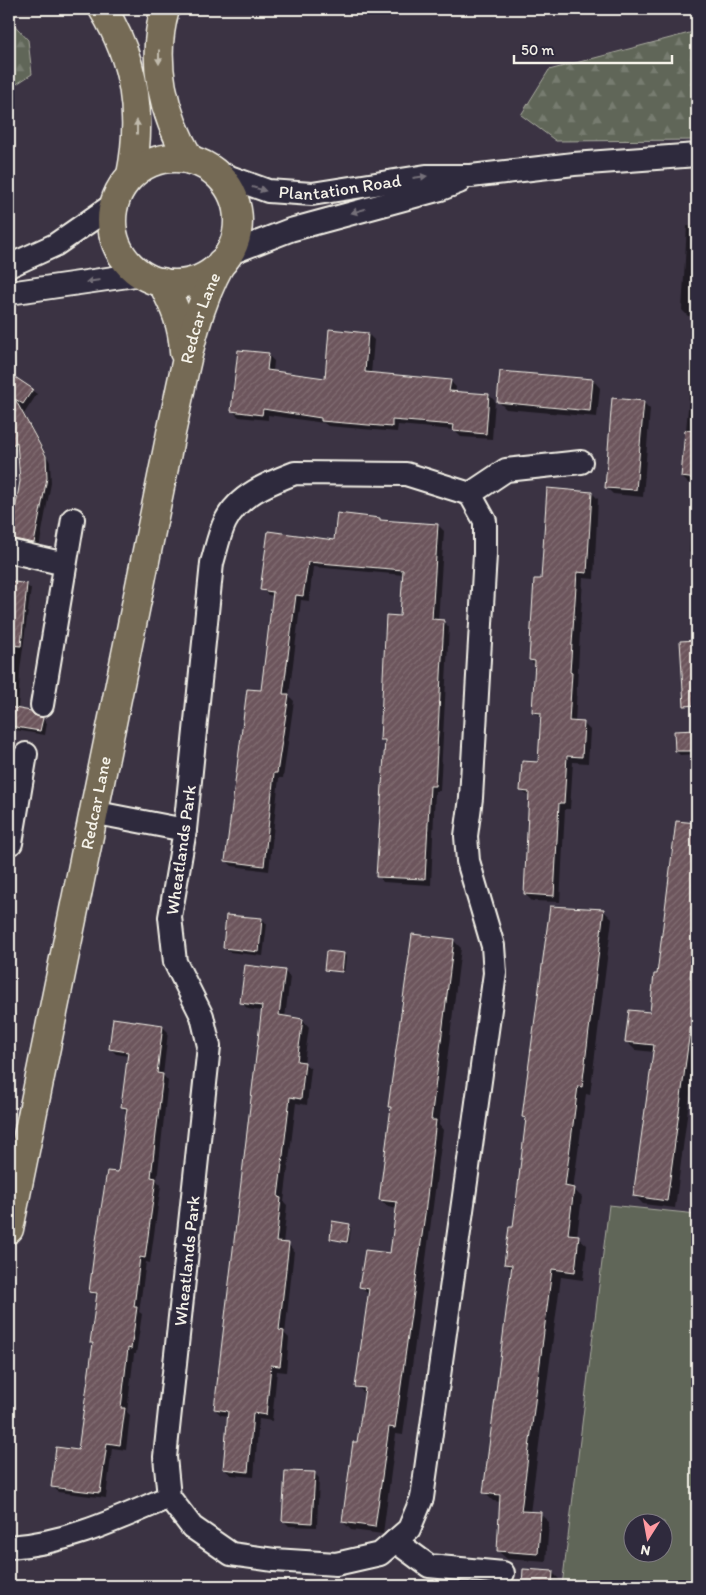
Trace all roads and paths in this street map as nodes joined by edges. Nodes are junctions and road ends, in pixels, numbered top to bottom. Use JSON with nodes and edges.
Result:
{"nodes":[{"id":1,"x":103,"y":9,"type":"edge"},
{"id":2,"x":166,"y":9,"type":"edge"},
{"id":3,"x":697,"y":155,"type":"edge"},
{"id":4,"x":202,"y":166,"type":"junction"},
{"id":5,"x":131,"y":175,"type":"junction"},
{"id":6,"x":471,"y":176,"type":"junction"},
{"id":7,"x":114,"y":204,"type":"junction"},
{"id":8,"x":224,"y":259,"type":"junction"},
{"id":9,"x":9,"y":266,"type":"edge"},
{"id":10,"x":152,"y":278,"type":"junction"},
{"id":11,"x":9,"y":293,"type":"edge"},
{"id":12,"x":184,"y":376,"type":"junction"},
{"id":13,"x":581,"y":462,"type":"dead end"},
{"id":14,"x":470,"y":494,"type":"junction"},
{"id":15,"x":73,"y":519,"type":"dead end"},
{"id":16,"x":9,"y":551,"type":"edge"},
{"id":17,"x":65,"y":564,"type":"junction"},
{"id":18,"x":42,"y":705,"type":"dead end"},
{"id":19,"x":26,"y":754,"type":"dead end"},
{"id":20,"x":13,"y":801,"type":"edge"},
{"id":21,"x":92,"y":812,"type":"junction"},
{"id":22,"x":185,"y":830,"type":"junction"},
{"id":23,"x":11,"y":843,"type":"dead end"},
{"id":24,"x":9,"y":1229,"type":"edge"},
{"id":25,"x":169,"y":1498,"type":"junction"},
{"id":26,"x":395,"y":1541,"type":"junction"},
{"id":27,"x":9,"y":1547,"type":"edge"},
{"id":28,"x":503,"y":1574,"type":"dead end"},
{"id":29,"x":467,"y":1578,"type":"edge"}],
"edges":[{"from":5,"to":1,"type":"main road","one_way":true},
{"from":2,"to":4,"type":"main road","one_way":true},
{"from":3,"to":6,"type":"street","name":"Plantation Road"},
{"from":4,"to":5,"type":"main road"},
{"from":4,"to":6,"type":"street","name":"Plantation Road","one_way":true},
{"from":4,"to":8,"type":"main road"},
{"from":5,"to":7,"type":"main road"},
{"from":6,"to":8,"type":"street","name":"Plantation Road","one_way":true},
{"from":7,"to":9,"type":"street"},
{"from":7,"to":10,"type":"main road"},
{"from":8,"to":10,"type":"main road"},
{"from":8,"to":12,"type":"main road","name":"Redcar Lane"},
{"from":10,"to":11,"type":"street","one_way":true},
{"from":10,"to":12,"type":"main road","name":"Redcar Lane"},
{"from":12,"to":21,"type":"main road","name":"Redcar Lane"},
{"from":13,"to":14,"type":"street"},
{"from":14,"to":22,"type":"street","name":"Wheatlands Park"},
{"from":14,"to":26,"type":"street"},
{"from":15,"to":17,"type":"street"},
{"from":16,"to":17,"type":"street"},
{"from":17,"to":18,"type":"street"},
{"from":19,"to":20,"type":"street"},
{"from":20,"to":23,"type":"street"},
{"from":21,"to":22,"type":"street"},
{"from":21,"to":24,"type":"main road","name":"Redcar Lane"},
{"from":22,"to":25,"type":"street","name":"Wheatlands Park"},
{"from":25,"to":26,"type":"street"},
{"from":25,"to":27,"type":"street"},
{"from":26,"to":29,"type":"street"},
{"from":28,"to":29,"type":"street"}]}
